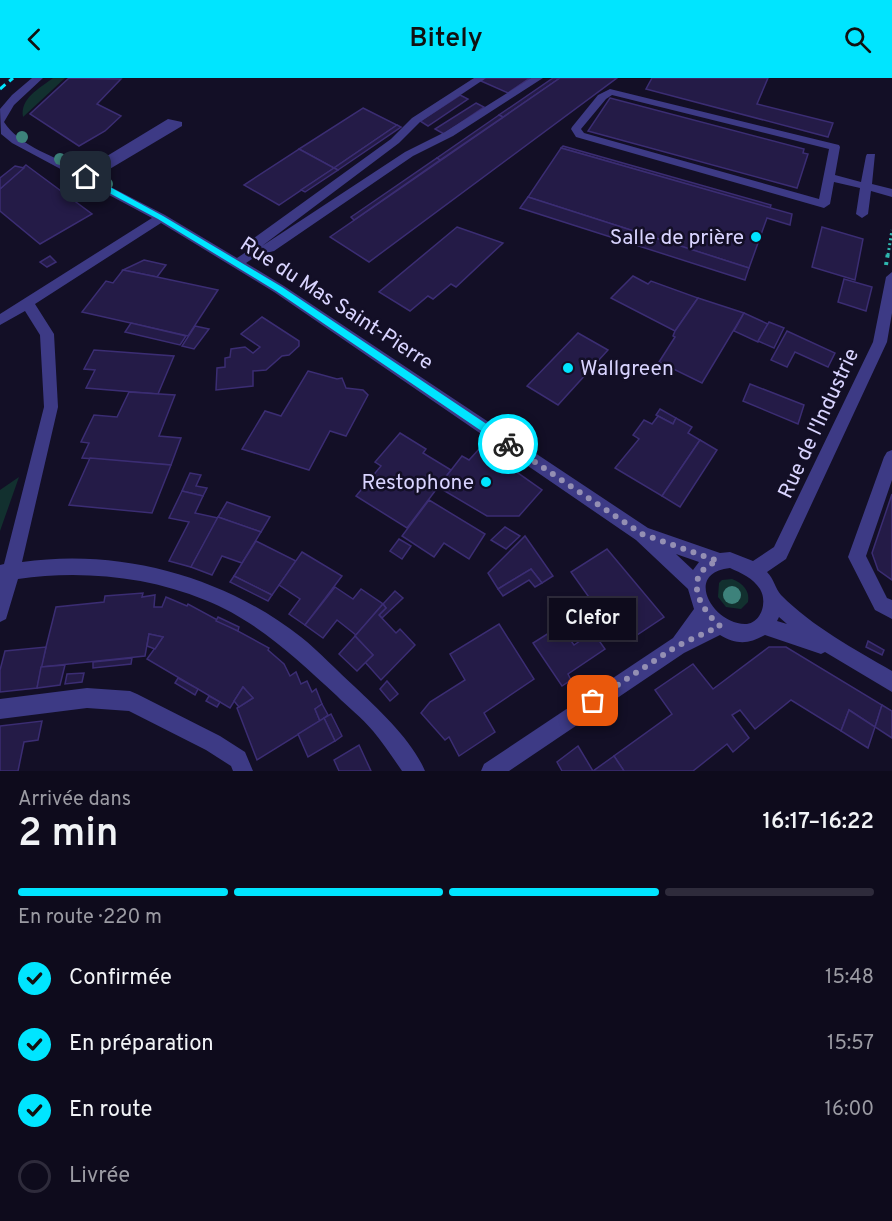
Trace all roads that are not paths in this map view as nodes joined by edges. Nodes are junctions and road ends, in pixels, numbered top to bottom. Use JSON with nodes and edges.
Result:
{"nodes":[{"id":1,"x":38,"y":78,"type":"edge"},
{"id":2,"x":481,"y":78,"type":"edge"},
{"id":3,"x":538,"y":78,"type":"edge"},
{"id":4,"x":2,"y":126,"type":"edge"},
{"id":5,"x":871,"y":156,"type":"dead end"},
{"id":6,"x":71,"y":170,"type":"junction"},
{"id":7,"x":830,"y":177,"type":"junction"},
{"id":8,"x":98,"y":184,"type":"junction"},
{"id":9,"x":866,"y":186,"type":"junction"},
{"id":10,"x":892,"y":193,"type":"edge"},
{"id":11,"x":862,"y":214,"type":"dead end"},
{"id":12,"x":161,"y":218,"type":"junction"},
{"id":13,"x":254,"y":252,"type":"junction"},
{"id":14,"x":238,"y":263,"type":"junction"},
{"id":15,"x":892,"y":277,"type":"edge"},
{"id":16,"x":27,"y":303,"type":"junction"},
{"id":17,"x":0,"y":320,"type":"edge"},
{"id":18,"x":888,"y":325,"type":"edge"},
{"id":19,"x":892,"y":457,"type":"edge"},
{"id":20,"x":642,"y":534,"type":"junction"},
{"id":21,"x":718,"y":561,"type":"junction"},
{"id":22,"x":755,"y":570,"type":"junction"},
{"id":23,"x":5,"y":572,"type":"edge"},
{"id":24,"x":697,"y":585,"type":"junction"},
{"id":25,"x":773,"y":600,"type":"junction"},
{"id":26,"x":704,"y":610,"type":"junction"},
{"id":27,"x":892,"y":610,"type":"edge"},
{"id":28,"x":0,"y":613,"type":"edge"},
{"id":29,"x":720,"y":626,"type":"junction"},
{"id":30,"x":765,"y":626,"type":"junction"},
{"id":31,"x":677,"y":646,"type":"junction"},
{"id":32,"x":838,"y":651,"type":"junction"},
{"id":33,"x":892,"y":682,"type":"edge"},
{"id":34,"x":0,"y":708,"type":"edge"},
{"id":35,"x":493,"y":770,"type":"edge"},
{"id":36,"x":243,"y":771,"type":"edge"},
{"id":37,"x":415,"y":771,"type":"edge"}],
"edges":[{"from":1,"to":4,"type":"street","name":"Rue du Mas Saint-Pierre"},
{"from":2,"to":13,"type":"street"},
{"from":3,"to":13,"type":"street"},
{"from":4,"to":6,"type":"street","name":"Rue du Mas Saint-Pierre"},
{"from":5,"to":9,"type":"street"},
{"from":6,"to":8,"type":"street","name":"Rue du Mas Saint-Pierre"},
{"from":6,"to":8,"type":"street"},
{"from":7,"to":7,"type":"street"},
{"from":7,"to":9,"type":"street"},
{"from":8,"to":12,"type":"street","name":"Rue du Mas Saint-Pierre"},
{"from":9,"to":10,"type":"street"},
{"from":9,"to":11,"type":"street"},
{"from":12,"to":14,"type":"street","name":"Rue du Mas Saint-Pierre"},
{"from":12,"to":16,"type":"street"},
{"from":13,"to":14,"type":"street"},
{"from":14,"to":20,"type":"street","name":"Rue du Mas Saint-Pierre"},
{"from":15,"to":18,"type":"street","name":"Rue de l'Industrie"},
{"from":16,"to":17,"type":"street"},
{"from":16,"to":23,"type":"street"},
{"from":18,"to":22,"type":"street","name":"Rue de l'Industrie"},
{"from":19,"to":27,"type":"street"},
{"from":20,"to":21,"type":"street","name":"Rue du Mas Saint-Pierre"},
{"from":20,"to":24,"type":"street","name":"Rue du Mas Saint-Pierre"},
{"from":21,"to":22,"type":"street"},
{"from":21,"to":24,"type":"street"},
{"from":22,"to":25,"type":"street"},
{"from":23,"to":28,"type":"street"},
{"from":23,"to":37,"type":"street"},
{"from":24,"to":26,"type":"street"},
{"from":25,"to":30,"type":"street"},
{"from":25,"to":32,"type":"street"},
{"from":26,"to":29,"type":"street"},
{"from":26,"to":31,"type":"street"},
{"from":29,"to":30,"type":"street"},
{"from":29,"to":31,"type":"street"},
{"from":30,"to":32,"type":"street"},
{"from":31,"to":35,"type":"street"},
{"from":32,"to":33,"type":"street"},
{"from":34,"to":36,"type":"street"}]}
